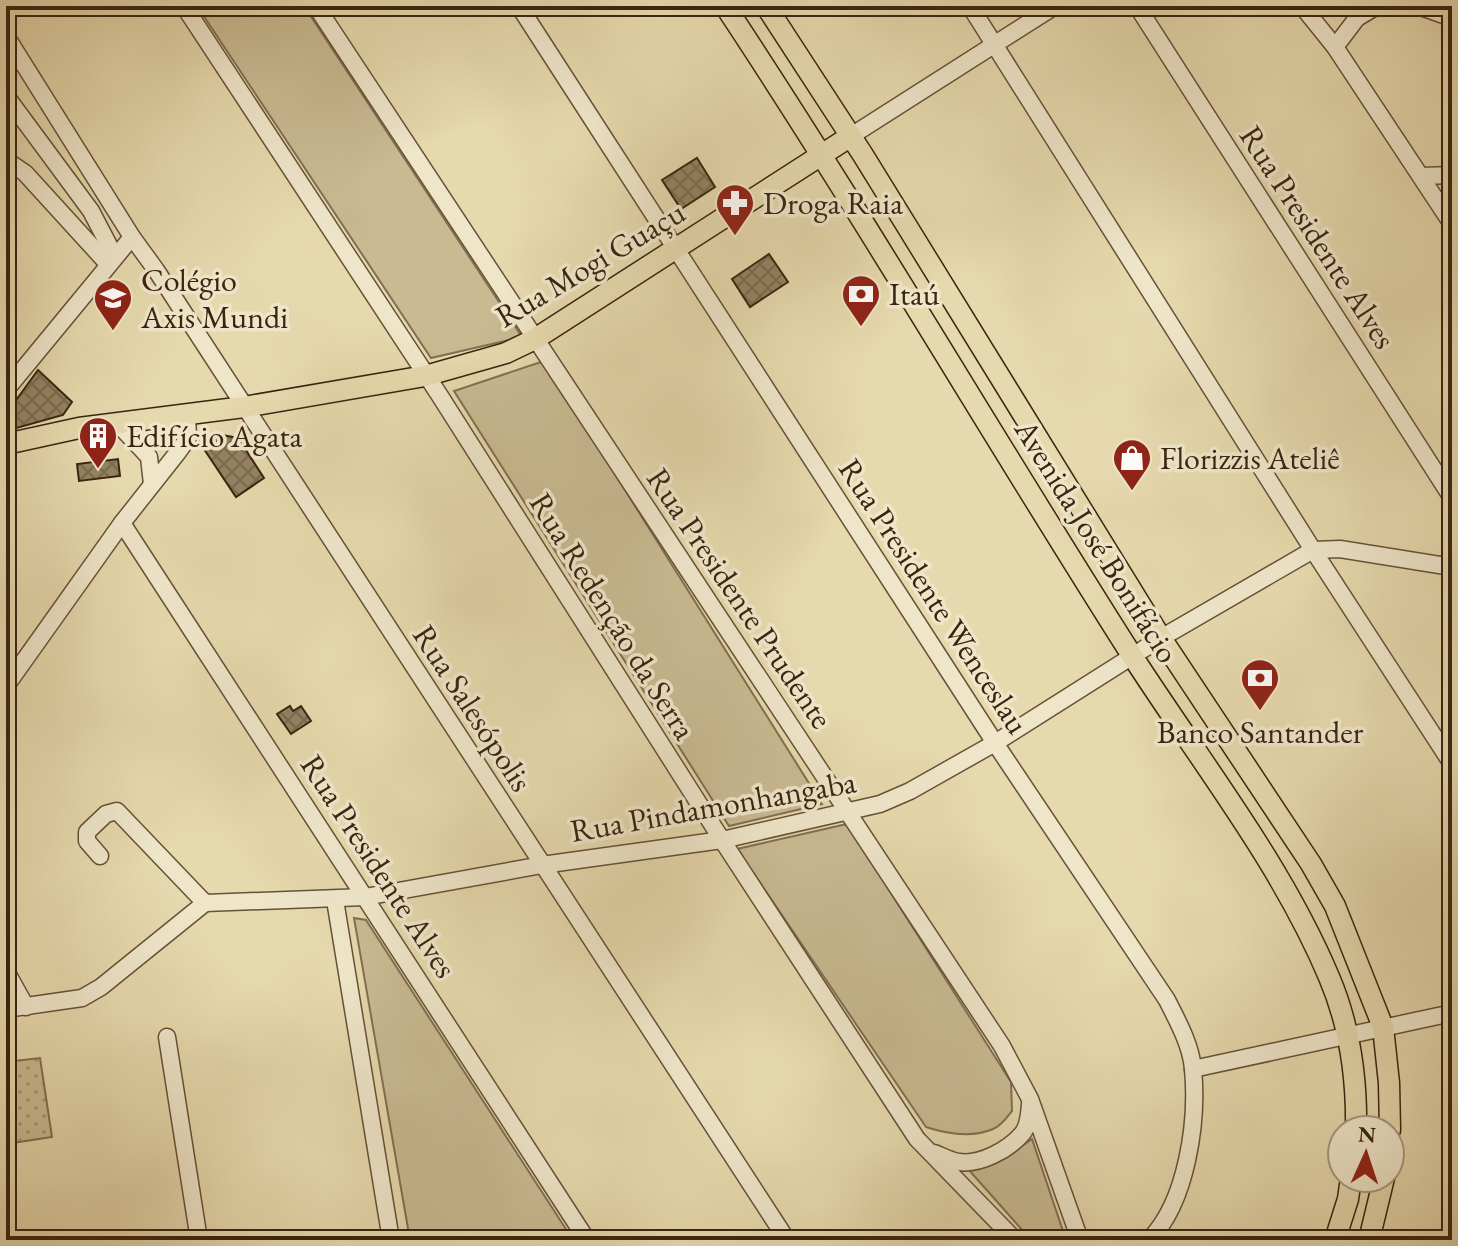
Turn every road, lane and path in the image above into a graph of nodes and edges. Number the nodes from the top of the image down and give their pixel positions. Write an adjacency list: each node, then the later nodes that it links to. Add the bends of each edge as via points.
1 (184, 6): 27 (street, Rua Redenção da Serra)
2 (316, 6): 26 (street, Rua Presidente Prudente)
3 (519, 6): 24 (street, Rua Presidente Wenceslau)
4 (725, 6): 18 (main road, Avenida José Bonifácio)
5 (766, 6): 17 (main road, Avenida José Bonifácio)
6 (970, 6): 14 (street)
7 (1055, 6): 14 (street, Rua Mogi Guaçu)
8 (1137, 6): 34 (street, Rua Presidente Alves)
9 (1302, 6): 15 (street)
10 (1377, 6): 15 (street, via 1357,18)
11 (1418, 6): 12 (street)
12 (1452, 18)
13 (6, 36): 23 (street, Rua Salesópolis)
14 (995, 44): 17 (street, Rua Mogi Guaçu); 36 (street)
15 (1335, 47): 21 (street)
16 (6, 96): 25 (street, via 91,211)
17 (851, 136): 18 (main road, Rua Mogi Guaçu); 38 (main road, Avenida José Bonifácio)
18 (823, 154): 24 (main road, Rua Mogi Guaçu); 39 (main road, Avenida José Bonifácio)
19 (6, 160): 25 (street)
20 (1452, 175): 21 (street)
21 (1421, 176): 22 (street)
22 (1452, 224)
23 (132, 237): 25 (street); 29 (street, Rua Salesópolis)
24 (677, 248): 26 (main road, Rua Mogi Guaçu); 41 (street, Rua Presidente Wenceslau)
25 (112, 260): 28 (street)
26 (535, 339): 27 (main road, Rua Mogi Guaçu, via 506,353); 43 (street, Rua Presidente Prudente)
27 (425, 376): 29 (main road, Rua Mogi Guaçu); 44 (street, Rua Redenção da Serra)
28 (6, 390)
29 (244, 407): 30 (main road, Rua Mogi Guaçu); 46 (street, Rua Salesópolis)
30 (187, 415): 31 (main road, Rua Mogi Guaçu); 33 (street, via 188,438)
31 (118, 424): 32 (main road, Rua Mogi Guaçu); 33 (street, via 144,448)
32 (6, 444)
33 (152, 484): 35 (street)
34 (1452, 498)
35 (122, 523): 40 (street); 47 (street, Rua Presidente Alves)
36 (1313, 550): 37 (street, via 1340,549); 38 (street, Rua Pindamonhangaba); 42 (street)
37 (1452, 567)
38 (1161, 638): 39 (street, Rua Pindamonhangaba); 54 (main road, Avenida José Bonifácio, via 1311,864 1353,947)
39 (1133, 656): 41 (street, Rua Pindamonhangaba); 55 (main road, Avenida José Bonifácio, via 1283,885 1330,979)
40 (6, 686)
41 (995, 743): 43 (street, Rua Pindamonhangaba, via 910,791); 57 (street, Rua Presidente Wenceslau, via 1167,1000)
42 (1452, 764)
43 (849, 812): 44 (street, Rua Pindamonhangaba); 58 (street, Rua Presidente Prudente, via 1002,1046)
44 (722, 840): 46 (street, Rua Pindamonhangaba); 61 (street, Rua Redenção da Serra)
45 (100, 856): 48 (street, via 87,841 87,832 117,811)
46 (542, 865): 47 (street, Rua Pindamonhangaba); 67 (street, Rua Salesópolis)
47 (365, 897): 49 (street, Rua Pindamonhangaba); 66 (street, Rua Presidente Alves)
48 (203, 900): 49 (street, Rua Pindamonhangaba); 51 (street, via 101,987 82,998)
49 (335, 900): 65 (street)
50 (6, 971): 51 (street)
51 (26, 1007): 52 (street)
52 (6, 1009)
53 (1452, 1013): 54 (street)
54 (1383, 1027): 55 (street); 60 (main road, Avenida José Bonifácio)
55 (1350, 1036): 57 (street); 59 (main road, Avenida José Bonifácio)
56 (167, 1037): 64 (street)
57 (1193, 1069): 70 (street, Rua Presidente Wenceslau, via 1192,1136 1184,1169 1172,1205)
58 (1030, 1099): 61 (street, via 1023,1133 1006,1148 984,1159 960,1162); 69 (street, Rua Presidente Prudente)
59 (1356, 1114)
60 (1390, 1114)
61 (930, 1152): 68 (street, Rua Redenção da Serra)
62 (1349, 1194): 71 (main road)
63 (1380, 1194): 72 (main road)
64 (199, 1240)
65 (391, 1240)
66 (587, 1240)
67 (787, 1240)
68 (1015, 1240)
69 (1080, 1240)
70 (1149, 1240)
71 (1335, 1240)
72 (1369, 1240)

